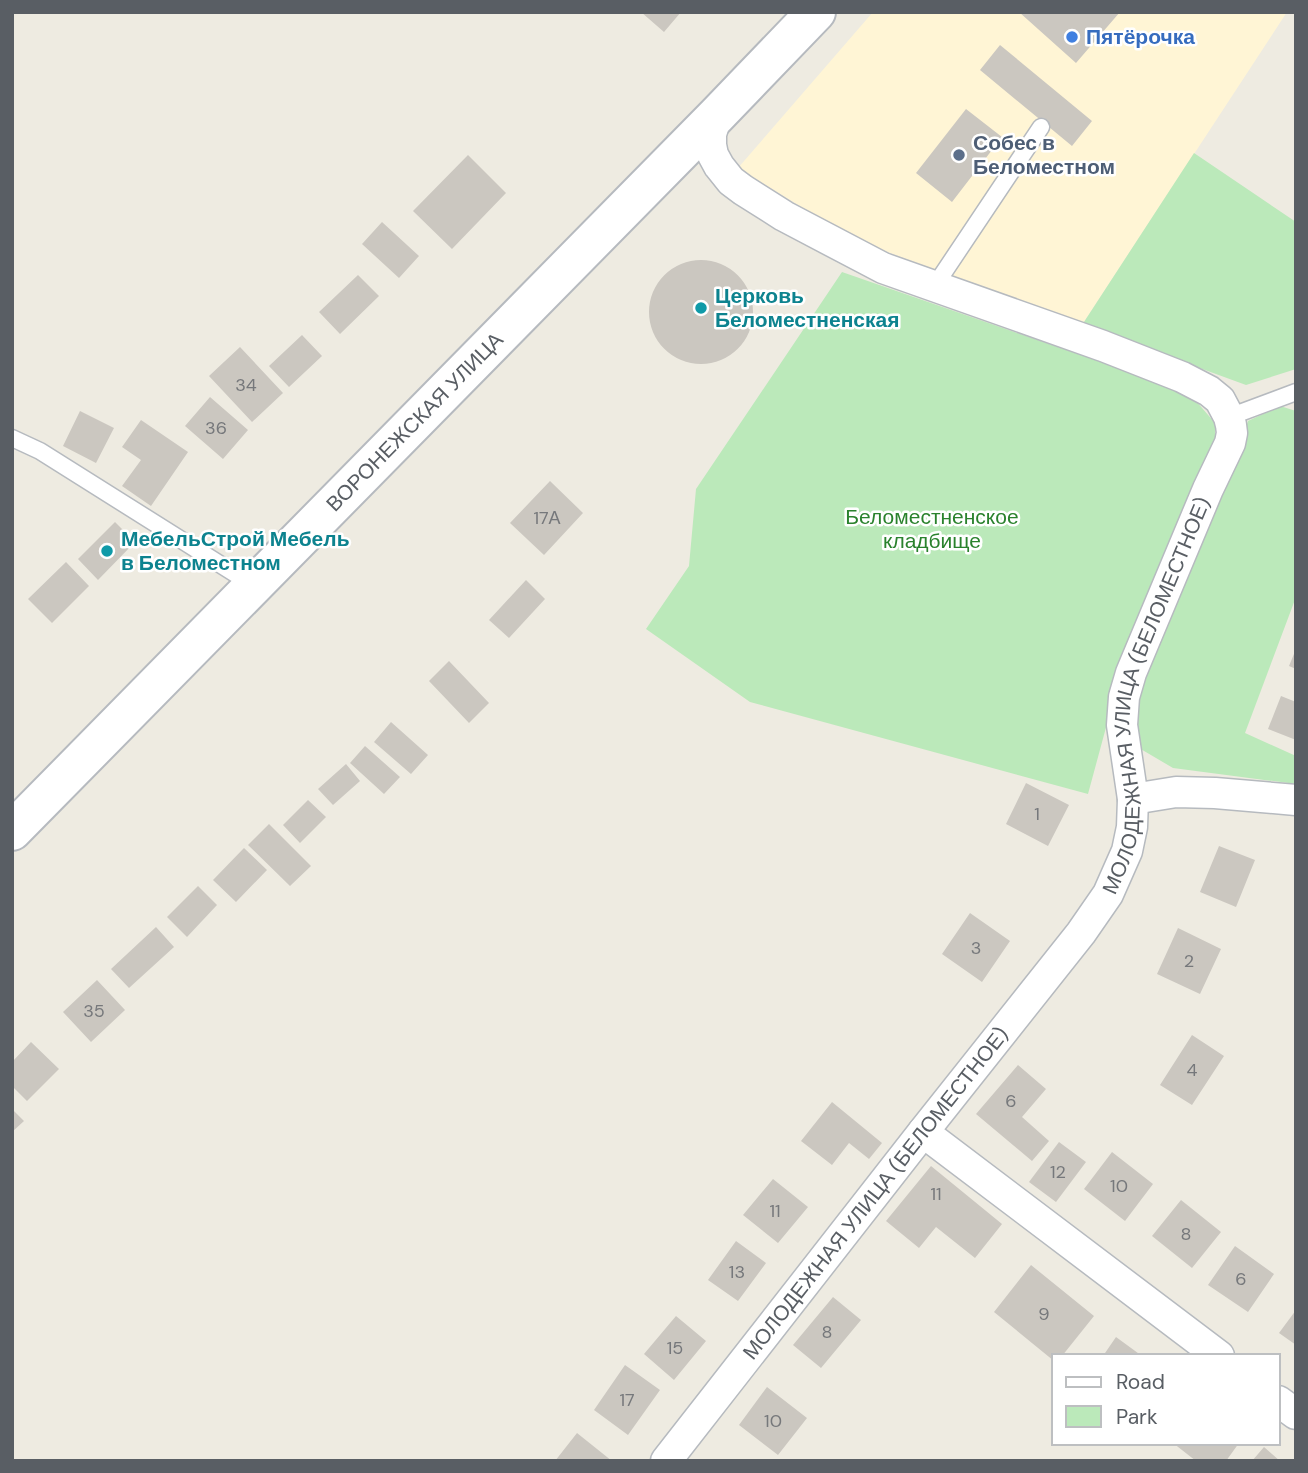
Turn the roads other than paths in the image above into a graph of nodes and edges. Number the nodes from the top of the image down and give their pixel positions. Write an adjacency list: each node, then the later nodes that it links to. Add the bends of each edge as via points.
1 (816, 12): 2 (street, ВОРОНЕЖСКАЯ УЛИЦА)
2 (717, 115): 4 (street, via 711,134 713,155 743,190 871,262); 8 (street, ВОРОНЕЖСКАЯ УЛИЦА)
3 (1041, 127): 4 (lane)
4 (934, 287): 6 (street, via 1182,377 1215,395)
5 (1296, 392): 6 (lane)
6 (1230, 417): 9 (street, МОЛОДЕЖНАЯ УЛИЦА (БЕЛОМЕСТНОЕ), via 1230,443 1124,697 1122,725)
7 (12, 438): 8 (lane)
8 (253, 585): 11 (street, ВОРОНЕЖСКАЯ УЛИЦА)
9 (1133, 799): 10 (street, via 1176,792); 12 (street, МОЛОДЕЖНАЯ УЛИЦА (БЕЛОМЕСТНОЕ), via 1126,851 1108,894)
10 (1296, 800)
11 (12, 831)
12 (923, 1132): 13 (street); 16 (street, МОЛОДЕЖНАЯ УЛИЦА (БЕЛОМЕСТНОЕ))
13 (1216, 1354)
14 (1280, 1402): 15 (street)
15 (1296, 1414)
16 (666, 1461)

